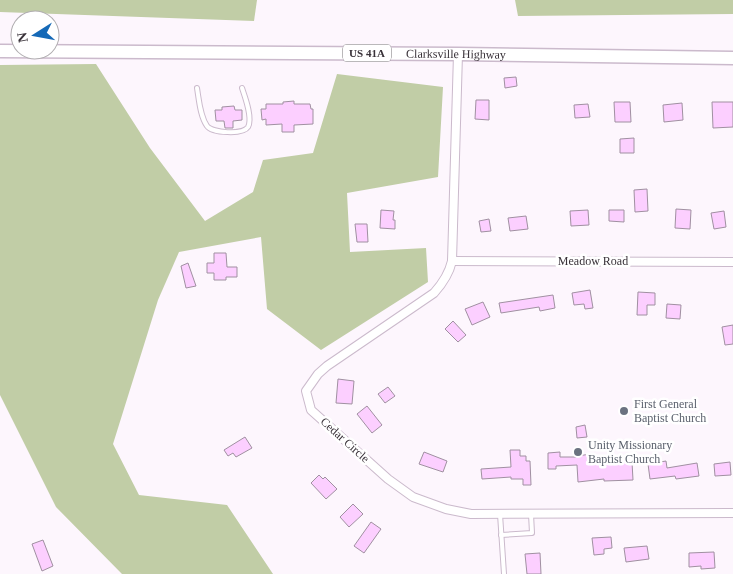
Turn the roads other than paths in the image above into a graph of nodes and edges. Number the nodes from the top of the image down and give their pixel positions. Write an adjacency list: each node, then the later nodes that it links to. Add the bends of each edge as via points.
1 (0, 52): 2 (main road, Clarksville Highway / US 41A)
2 (458, 54): 3 (main road, Clarksville Highway / US 41A); 6 (street, Cedar Circle)
3 (733, 58)
4 (197, 88): 5 (lane, via 206,125 210,130 222,132 238,132 248,126)
5 (242, 88)
6 (452, 261): 7 (street, Meadow Road); 9 (street, Cedar Circle, via 446,278 434,293 327,366 306,391 311,410 388,479 413,497 471,514)
7 (733, 262)
8 (733, 513): 10 (street, Cedar Circle)
9 (500, 514): 10 (street, Cedar Circle); 11 (lane)
10 (531, 514): 11 (lane, via 532,533)
11 (501, 535): 12 (lane)
12 (504, 574)

